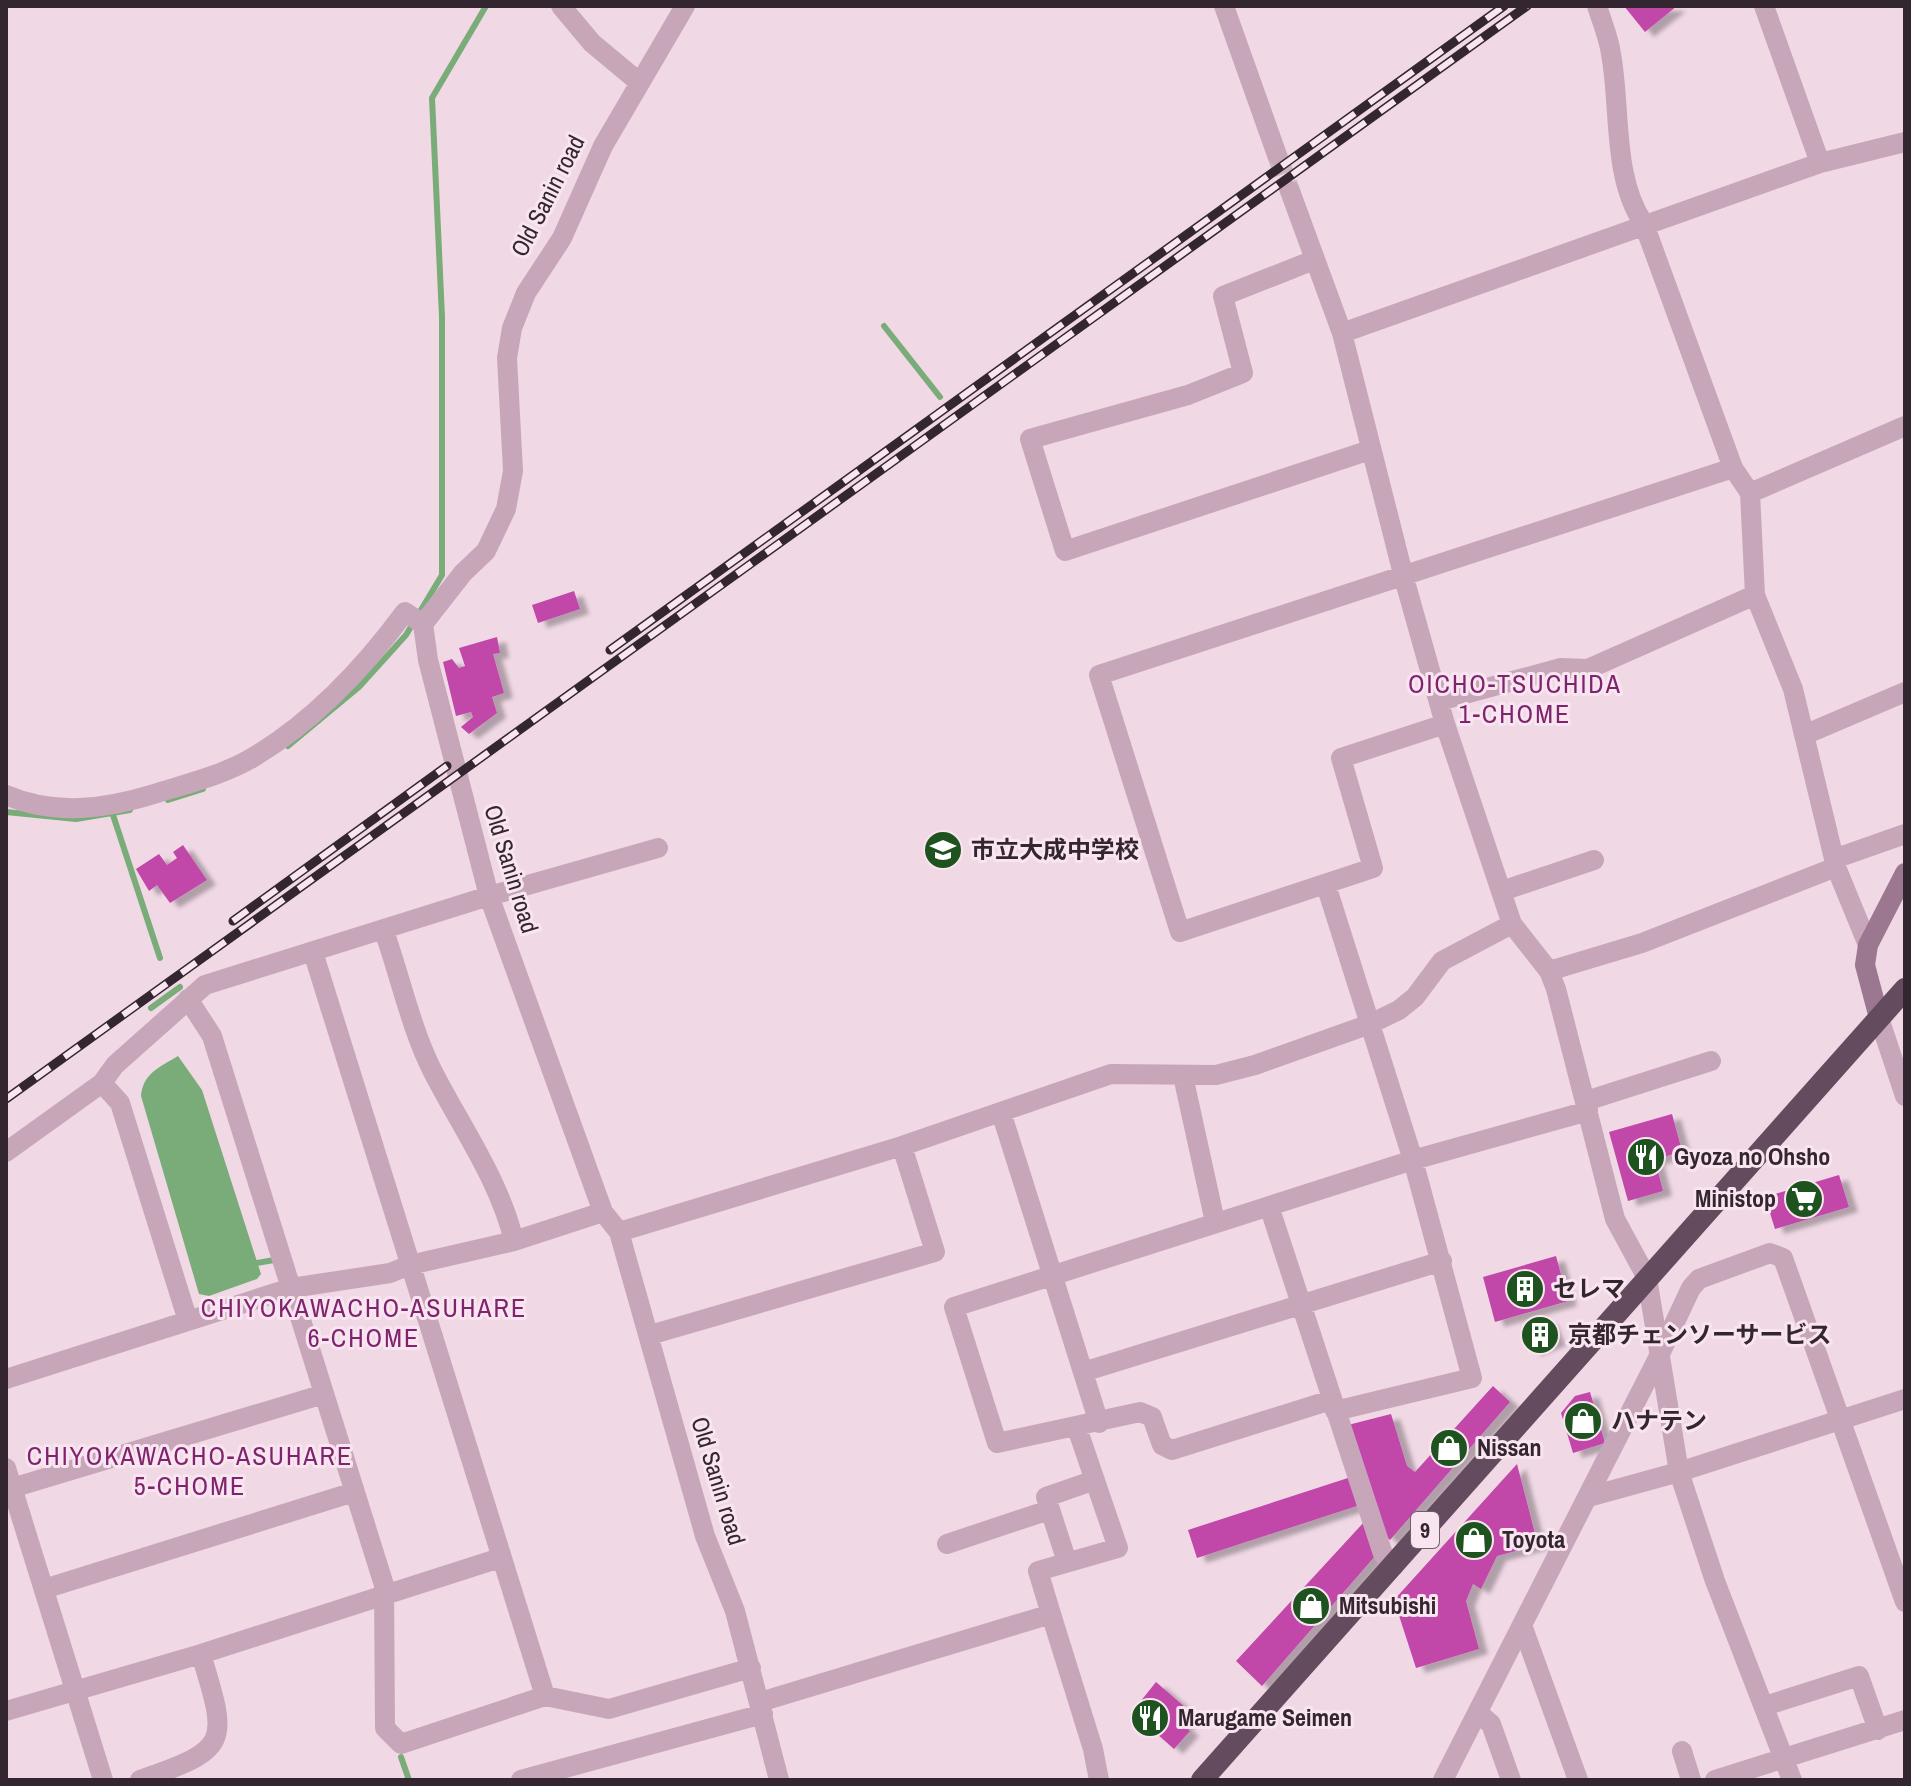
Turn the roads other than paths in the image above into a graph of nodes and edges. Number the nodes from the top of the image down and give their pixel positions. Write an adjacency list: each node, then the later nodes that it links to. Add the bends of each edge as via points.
1 (561, 6): 6 (street, via 592,43)
2 (685, 6): 6 (street, Old Sanin road)
3 (1224, 6): 8 (street)
4 (1597, 6): 11 (street, via 1611,51 1625,176)
5 (1764, 6): 9 (street)
6 (640, 83): 20 (street, Old Sanin road, via 512,328 507,358 513,471 506,509 486,551)
7 (1905, 142): 9 (street)
8 (1277, 155)
9 (1820, 163): 11 (street)
10 (1290, 191): 12 (street)
11 (1644, 224): 13 (street); 16 (street)
12 (1314, 260): 13 (street); 15 (street, via 1223,296 1243,373 1188,395 1030,439 1065,551)
13 (1342, 333): 15 (street)
14 (1905, 426): 17 (street)
15 (1370, 450): 18 (street)
16 (1733, 468): 17 (street); 18 (street)
17 (1750, 493): 19 (street)
18 (1404, 578): 22 (street); 31 (street, via 1099,675 1180,932)
19 (1755, 595): 22 (street, via 1588,669 1561,668); 24 (street, via 1793,689)
20 (423, 624): 25 (street, via 405,612 371,659 309,718 250,759 110,807 67,809); 33 (street, Old Sanin road)
21 (1905, 692): 24 (street)
22 (1439, 701): 23 (street)
23 (1445, 724): 31 (street, via 1341,758 1373,868); 32 (street)
24 (1804, 735): 29 (street)
25 (6, 795)
26 (1905, 834): 29 (street)
27 (658, 848): 33 (street)
28 (1594, 860): 32 (street)
29 (1835, 863): 36 (street); 38 (street, via 1642,943)
30 (1905, 873): 36 (main road)
31 (1326, 885): 42 (street)
32 (1502, 891): 34 (street)
33 (489, 896): 35 (street); 53 (street, Old Sanin road)
34 (1512, 924): 38 (street); 42 (street, via 1442,961 1415,997)
35 (384, 931): 37 (street); 56 (street, via 430,1067 485,1166 508,1214)
36 (1868, 945): 41 (main road, via 1865,965)
37 (313, 952): 40 (street, via 205,985); 58 (street)
38 (1549, 971): 47 (street)
39 (1905, 989): 41 (highway, 9)
40 (188, 999): 45 (street); 61 (street, via 212,1036)
41 (1879, 1018): 46 (street); 60 (highway, 9)
42 (1370, 1024): 44 (street, via 1255,1065); 51 (street)
43 (1711, 1061): 47 (street)
44 (1183, 1076): 48 (street, via 1111,1074); 54 (street)
45 (102, 1083): 50 (street); 63 (street, via 120,1103)
46 (1905, 1096)
47 (1587, 1106): 51 (street); 60 (street, via 1615,1219)
48 (1001, 1112): 49 (street); 59 (street)
49 (902, 1146): 55 (street); 64 (street, via 935,1252)
50 (6, 1152)
51 (1413, 1160): 52 (street); 57 (street)
52 (1269, 1206): 54 (street); 62 (street)
53 (603, 1212): 55 (street, Old Sanin road); 56 (street)
54 (1215, 1222): 59 (street)
55 (619, 1232): 64 (street, Old Sanin road)
56 (514, 1241): 58 (street)
57 (1442, 1261): 62 (street); 70 (street, via 1472,1378)
58 (410, 1265): 61 (street, via 390,1273); 82 (street)
59 (1053, 1275): 66 (street); 73 (street, via 954,1307 997,1443)
60 (1647, 1278): 65 (street); 84 (highway, 9)
61 (291, 1288): 63 (street); 68 (street)
62 (1300, 1305): 66 (street); 70 (street)
63 (188, 1321): 67 (street)
64 (650, 1335): 91 (street, Old Sanin road, via 705,1536)
65 (1659, 1356): 71 (street, via 1699,1279 1777,1253 1787,1266); 75 (street); 79 (street)
66 (1083, 1372): 72 (street)
67 (6, 1379)
68 (324, 1394): 77 (street); 78 (street)
69 (1905, 1399): 71 (street)
70 (1333, 1406): 72 (street, via 1172,1450 1162,1445 1152,1417 1140,1412); 84 (street, via 1383,1554)
71 (1839, 1420): 75 (street); 87 (street)
72 (1099, 1423): 73 (street)
73 (1077, 1428): 76 (street)
74 (6, 1468): 77 (street)
75 (1679, 1472): 79 (street); 94 (street)
76 (1095, 1480): 80 (street, via 1046,1497); 83 (street, via 1118,1548)
77 (12, 1488): 85 (street)
78 (354, 1492): 85 (street); 86 (street)
79 (1588, 1497): 89 (street)
80 (1049, 1510): 81 (street); 83 (street)
81 (947, 1544)
82 (500, 1558): 86 (street); 93 (street)
83 (1067, 1562): 88 (street, via 1038,1571)
84 (1394, 1566): 107 (highway, 9)
85 (44, 1589): 92 (street)
86 (383, 1595): 90 (street); 93 (street, via 385,1728 401,1744)
87 (1905, 1602)
88 (1051, 1614): 95 (street); 106 (street)
89 (1523, 1628): 97 (street); 110 (street)
90 (201, 1654): 92 (street); 103 (street, via 219,1713 220,1731 212,1748)
91 (751, 1668): 93 (street, via 609,1709); 95 (street, Old Sanin road)
92 (75, 1690): 96 (street); 102 (street)
93 (545, 1696)
94 (1765, 1706): 99 (street, via 1859,1676); 101 (street)
95 (761, 1708): 104 (street); 105 (street, Old Sanin road)
96 (6, 1711)
97 (1478, 1713): 108 (street); 109 (street, via 1491,1724)
98 (1905, 1720): 99 (street)
99 (1878, 1730): 101 (street)
100 (1682, 1751): 111 (street)
101 (1784, 1759): 112 (street); 113 (street)
102 (103, 1780)
103 (140, 1780)
104 (521, 1780)
105 (779, 1780)
106 (1099, 1780)
107 (1202, 1780)
108 (1443, 1780)
109 (1511, 1780)
110 (1578, 1780)
111 (1691, 1780)
112 (1715, 1780)
113 (1792, 1780)

